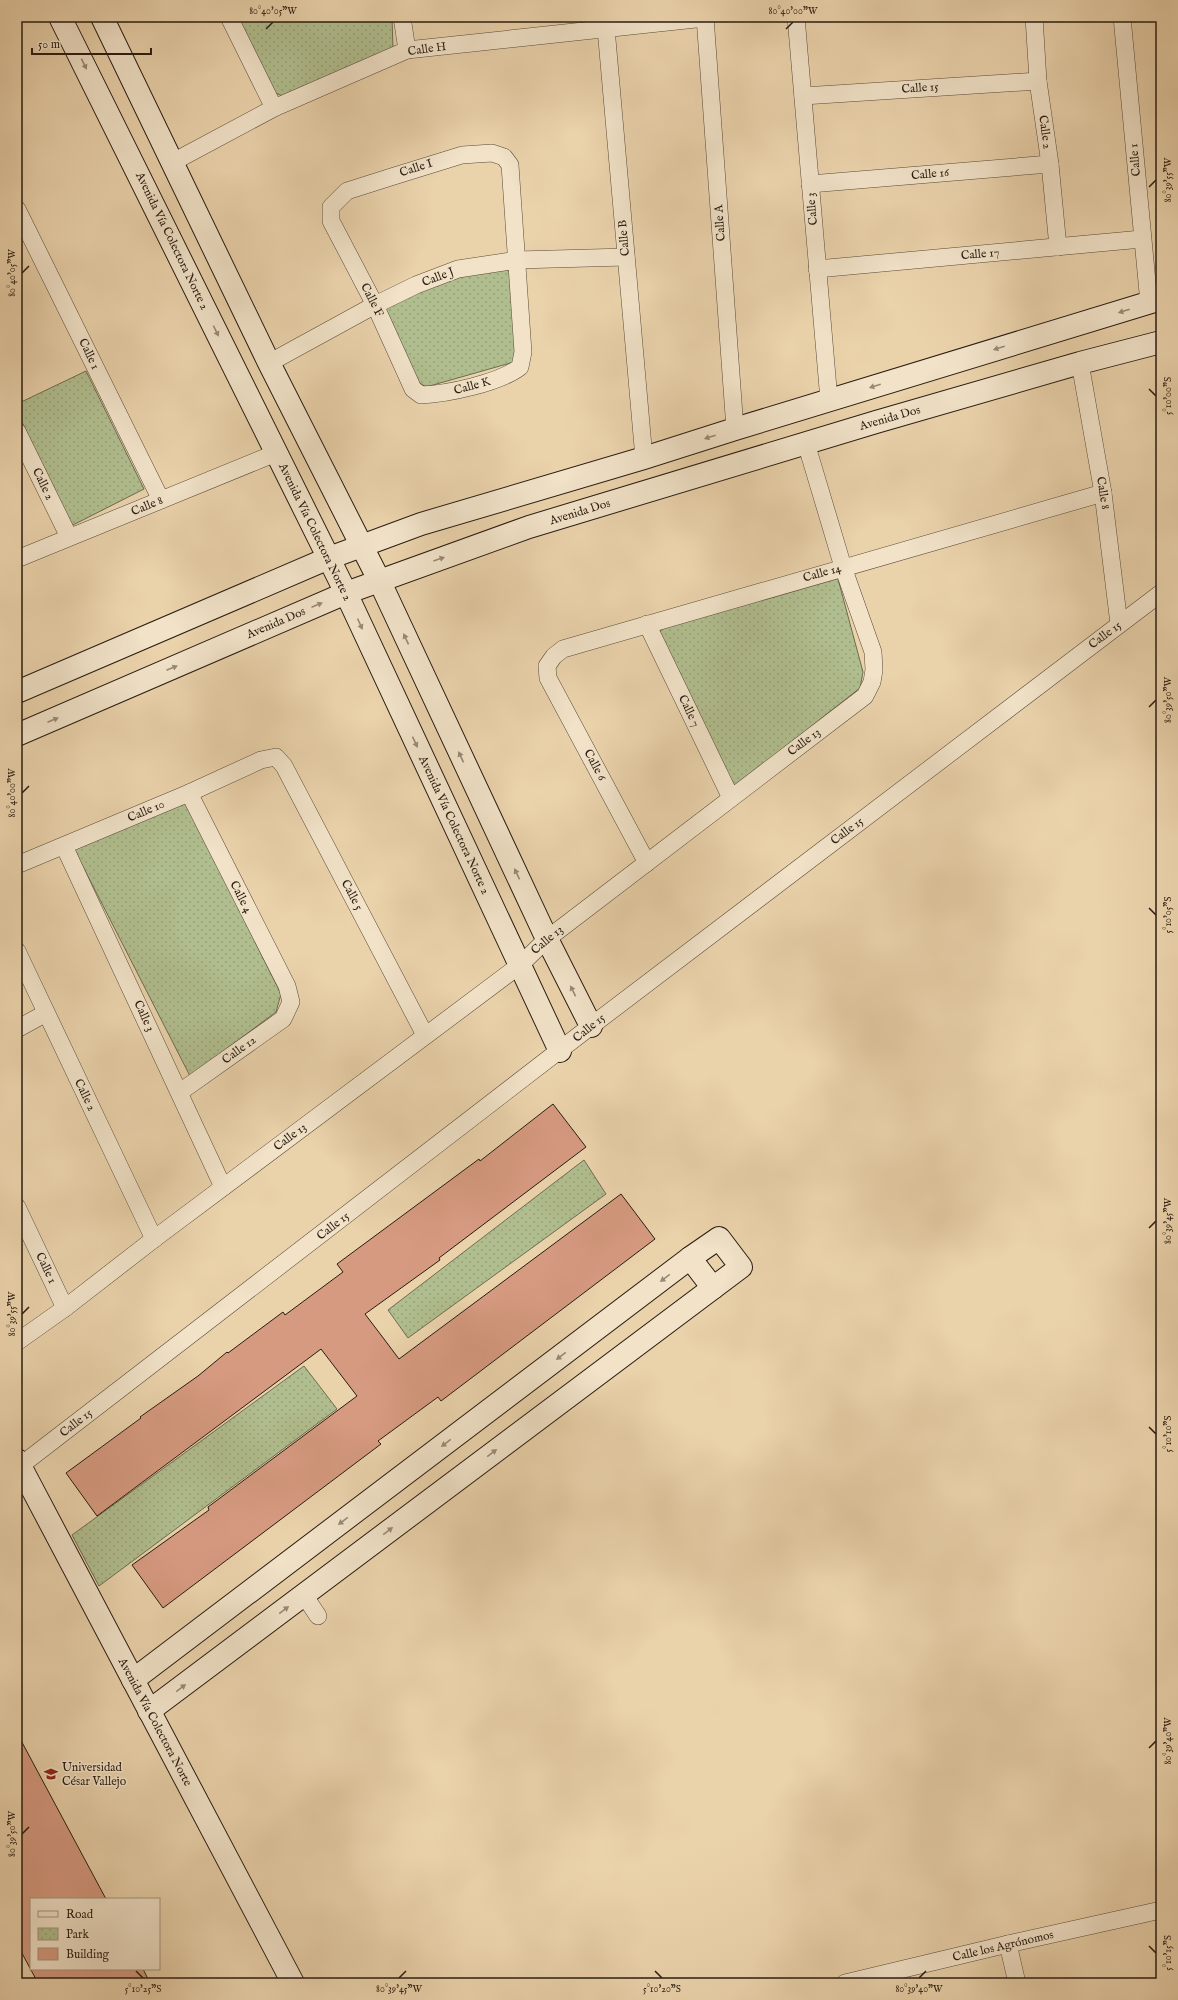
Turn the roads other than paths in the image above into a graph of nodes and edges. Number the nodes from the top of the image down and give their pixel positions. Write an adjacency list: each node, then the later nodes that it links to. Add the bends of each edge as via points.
1 (60, 17): 34 (street, Avenida Vía Colectora Norte 2, one-way to 34)
2 (102, 17): 14 (street)
3 (228, 17): 13 (street)
4 (402, 17): 10 (street)
5 (705, 17): 9 (street, Calle H); 31 (street, Calle A)
6 (796, 17): 12 (street, Calle 3)
7 (1034, 17): 11 (street, Calle 2)
8 (1122, 17): 19 (street, Calle 1)
9 (605, 22): 10 (street, Calle H); 21 (street, Calle B)
10 (407, 50): 13 (street, Calle H)
11 (1038, 81): 12 (street, Calle 15); 15 (street, Calle 2)
12 (803, 96): 16 (street, Calle 3)
13 (274, 108): 14 (street, Calle H)
14 (173, 162): 27 (street)
15 (1050, 164): 16 (street, Calle 16); 20 (street, Calle 2)
16 (810, 184): 23 (street, Calle 3)
17 (334, 203): 22 (street, Calle I, via 348,191 462,155 492,153 504,157 510,165); 25 (street, Calle F, via 331,207 331,221)
18 (17, 209): 37 (street, Calle 1)
19 (1142, 239): 20 (street, Calle 17); 24 (street, Calle 1)
20 (1058, 247): 23 (street, Calle 17)
21 (626, 257): 22 (street, Calle J); 35 (street, Calle B)
22 (517, 260): 25 (street, Calle J, via 458,269 416,285); 29 (street, Calle K, via 523,352 520,367 508,376 439,395)
23 (817, 269): 30 (street, Calle 3)
24 (1155, 301): 30 (street, one-way to 30)
25 (375, 305): 27 (street, Calle J); 29 (street, Calle F, via 413,389)
26 (1161, 342): 28 (street, Avenida Dos)
27 (269, 362): 39 (street)
28 (1080, 363): 33 (street, Avenida Dos); 36 (street, Calle 8)
29 (421, 396)
30 (829, 400): 31 (street)
31 (735, 429): 35 (street, one-way to 35)
32 (17, 431): 38 (street, Calle 2)
33 (806, 443): 42 (street, Calle 13); 43 (street, Avenida Dos, one-way to 33, via 529,527)
34 (276, 452): 37 (street, Calle 8); 40 (street, Avenida Vía Colectora Norte 2)
35 (644, 458): 39 (street, via 421,524)
36 (1104, 492): 42 (street, Calle 14); 47 (street, Calle 8)
37 (161, 500): 38 (street, Calle 8)
38 (69, 537): 41 (street, Calle 8)
39 (361, 546): 40 (street); 43 (street)
40 (329, 558): 44 (street, Avenida Vía Colectora Norte 2); 49 (street)
41 (17, 559)
42 (844, 567): 46 (street, Calle 14); 53 (street, Calle 13, via 873,652 872,682 865,696)
43 (379, 580): 44 (street, Avenida Dos); 57 (street, one-way to 43)
44 (346, 593): 50 (street, Avenida Dos, one-way to 44); 59 (street, Avenida Vía Colectora Norte 2, one-way to 59)
45 (1161, 593): 47 (street, Calle 15)
46 (647, 624): 48 (street, Calle 14, via 563,649); 53 (street, Calle 7)
47 (1119, 624): 62 (street, Calle 15)
48 (547, 666): 55 (street, Calle 6, via 548,678)
49 (17, 692)
50 (17, 735)
51 (276, 757): 52 (street, Calle 10, via 261,760); 64 (street, Calle 5, via 284,766)
52 (189, 793): 54 (street, Calle 10); 60 (street, Calle 4, via 287,986)
53 (731, 798): 55 (street, Calle 13)
54 (64, 846): 56 (street, Calle 10); 66 (street, Calle 3)
55 (647, 863): 57 (street, Calle 13)
56 (17, 865)
57 (547, 939): 59 (street, Calle 13); 62 (street, one-way to 57)
58 (17, 951): 61 (street, Calle 2)
59 (520, 965): 64 (street, Calle 13); 65 (street, Avenida Vía Colectora Norte 2)
60 (290, 1002): 66 (street, Calle 12, via 283,1019)
61 (46, 1013): 63 (street); 69 (street, Calle 2)
62 (591, 1026): 65 (street, Calle 15)
63 (17, 1029)
64 (426, 1035): 67 (street, Calle 13)
65 (560, 1051): 74 (street, Calle 15)
66 (180, 1092): 67 (street, Calle 3)
67 (223, 1187): 69 (street, Calle 13)
68 (17, 1207): 72 (street, Calle 1)
69 (154, 1239): 72 (street, Calle 13)
70 (690, 1258): 71 (street); 71 (street, via 719,1238 741,1267); 77 (street, one-way to 77)
71 (713, 1288): 75 (street, one-way to 71)
72 (66, 1308): 73 (street, Calle 13)
73 (17, 1342)
74 (19, 1463): 77 (street, Avenida Vía Colectora Norte)
75 (304, 1595): 76 (street); 78 (street, one-way to 75)
76 (318, 1616)
77 (133, 1680): 78 (street, Avenida Vía Colectora Norte)
78 (149, 1711): 81 (street, Avenida Vía Colectora Norte)
79 (1161, 1910): 80 (street, Calle los Agrónomos)
80 (1008, 1944): 82 (street, Calle los Agrónomos); 83 (street)
81 (293, 1983)
82 (845, 1983)
83 (1017, 1983)

